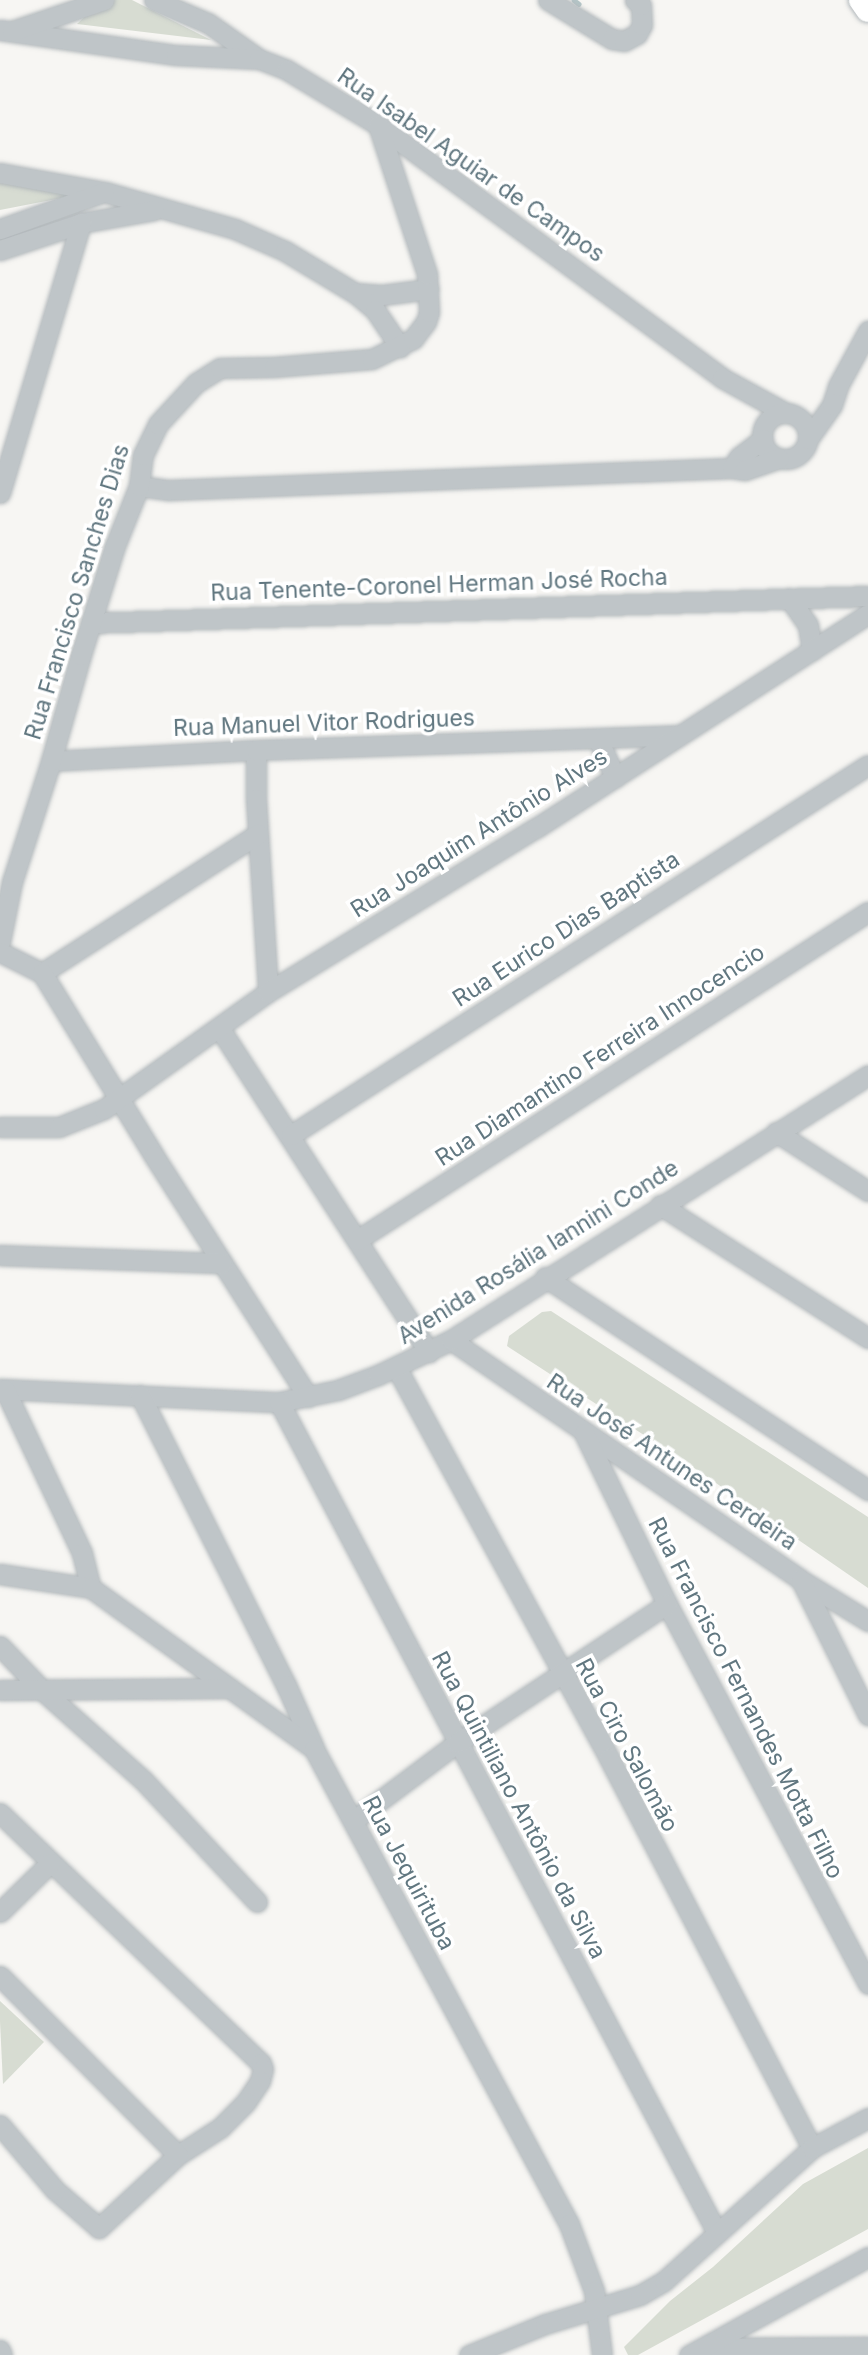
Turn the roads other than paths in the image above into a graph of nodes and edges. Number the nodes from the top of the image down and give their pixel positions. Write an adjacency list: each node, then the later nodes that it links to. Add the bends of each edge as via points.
1 (104, 0): 7 (street)
2 (154, 0): 8 (street, via 208,23)
3 (548, 0): 5 (street, via 612,39 624,41 642,25)
4 (861, 0): 6 (main road)
5 (638, 3)
6 (868, 10)
7 (6, 30): 8 (street, Rua Isabel Aguiar de Campos, via 176,55)
8 (259, 59): 9 (street, Rua Isabel Aguiar de Campos, via 310,82)
9 (378, 125): 16 (street, Rua Francisco Sanches Dias); 20 (street, Rua Isabel Aguiar de Campos)
10 (0, 173): 11 (street)
11 (105, 192): 12 (street); 14 (street)
12 (159, 209): 13 (street); 17 (street, via 254,237)
13 (81, 223): 15 (street); 28 (street)
14 (0, 229)
15 (0, 250)
16 (429, 289): 17 (street); 19 (street, Rua Francisco Sanches Dias, via 426,322)
17 (355, 293): 19 (street, via 375,310)
18 (868, 331): 21 (street)
19 (400, 347): 27 (street, Rua Francisco Sanches Dias, via 360,362 212,371 158,424 143,455)
20 (722, 378): 22 (street, Rua Isabel Aguiar de Campos); 23 (street, Rua Isabel Aguiar de Campos)
21 (838, 386): 22 (street); 24 (street, via 832,405)
22 (792, 415): 23 (street, via 773,417); 24 (street, via 808,431)
23 (764, 433): 25 (street, via 768,451); 26 (street)
24 (808, 439): 25 (street, via 801,453)
25 (779, 458): 26 (street, via 745,470)
26 (732, 468): 27 (street, via 356,485 169,490)
27 (139, 486): 32 (street, Rua Francisco Sanches Dias)
28 (0, 493)
29 (868, 596): 30 (street, Rua Tenente-Coronel Herman José Rocha)
30 (789, 598): 32 (street, Rua Tenente-Coronel Herman José Rocha); 33 (street, via 808,625)
31 (868, 614): 33 (street, Rua Joaquim Antônio Alves)
32 (91, 623): 37 (street, Rua Francisco Sanches Dias)
33 (812, 651): 34 (street, Rua Joaquim Antônio Alves)
34 (680, 736): 35 (street, Rua Manuel Vitor Rodrigues); 39 (street, Rua Joaquim Antônio Alves)
35 (598, 739): 36 (street, Rua Manuel Vitor Rodrigues); 39 (street)
36 (256, 750): 37 (street, Rua Manuel Vitor Rodrigues); 40 (street)
37 (51, 761): 42 (street, Rua Francisco Sanches Dias, via 12,882)
38 (868, 765): 51 (street, Rua Eurico Dias Baptista)
39 (615, 777): 45 (street, Rua Joaquim Antônio Alves)
40 (258, 834): 44 (street); 45 (street)
41 (868, 912): 54 (street, Rua Diamantino Ferreira Innocencio)
42 (0, 943)
43 (0, 952): 44 (street)
44 (42, 973): 48 (street)
45 (268, 992): 46 (street, Rua Joaquim Antônio Alves)
46 (220, 1029): 48 (street, Rua Joaquim Antônio Alves); 51 (street)
47 (868, 1075): 50 (street, Avenida Rosália Iannini Conde)
48 (119, 1099): 49 (street, Rua Joaquim Antônio Alves, via 59,1127); 56 (street)
49 (0, 1127)
50 (776, 1132): 52 (street); 53 (street, Avenida Rosália Iannini Conde)
51 (291, 1135): 54 (street)
52 (868, 1191)
53 (660, 1205): 57 (street, Avenida Rosália Iannini Conde); 58 (street)
54 (357, 1240): 60 (street)
55 (0, 1255): 56 (street)
56 (222, 1263): 64 (street)
57 (545, 1278): 59 (street, Avenida Rosália Iannini Conde); 67 (street)
58 (868, 1338)
59 (451, 1340): 60 (street, Avenida Rosália Iannini Conde); 66 (street, Rua José Antunes Cerdeira)
60 (429, 1352): 61 (street, Avenida Rosália Iannini Conde)
61 (396, 1367): 64 (street, Avenida Rosália Iannini Conde); 74 (street, Rua Ciro Salomão)
62 (2, 1390): 63 (street, Avenida Rosália Iannini Conde); 70 (street, via 82,1553)
63 (140, 1395): 65 (street, Avenida Rosália Iannini Conde); 75 (street)
64 (308, 1397): 65 (street, Avenida Rosália Iannini Conde)
65 (279, 1402): 81 (street, Rua Quintiliano Antônio da Silva)
66 (584, 1433): 69 (street, Rua José Antunes Cerdeira); 71 (street, Rua Francisco Fernandes Motta Filho)
67 (864, 1482)
68 (0, 1574): 70 (street, Rua Jequirituba)
69 (801, 1580): 72 (street, Rua José Antunes Cerdeira); 80 (street)
70 (91, 1587): 76 (street, Rua Jequirituba)
71 (667, 1604): 74 (street); 89 (street, Rua Francisco Fernandes Motta Filho)
72 (868, 1621)
73 (0, 1646): 78 (street)
74 (562, 1676): 81 (street); 92 (street, Rua Ciro Salomão)
75 (286, 1685): 79 (street, via 279,1702); 82 (street)
76 (230, 1688): 78 (street); 79 (street, Rua Jequirituba)
77 (0, 1690): 78 (street)
78 (42, 1690): 86 (street, via 143,1780)
79 (262, 1712): 82 (street, Rua Jequirituba)
80 (868, 1715)
81 (457, 1743): 84 (street); 94 (street, Rua Quintiliano Antônio da Silva)
82 (314, 1749): 84 (street, Rua Jequirituba)
83 (0, 1813): 85 (street)
84 (354, 1820): 96 (street, Rua Jequirituba, via 569,2224 590,2276)
85 (50, 1863): 87 (street); 93 (street, via 261,2063 262,2075 246,2102 220,2128)
86 (257, 1902)
87 (0, 1912)
88 (0, 1976): 93 (street)
89 (868, 1984)
90 (868, 2119): 92 (street)
91 (0, 2125): 93 (street, via 55,2190 99,2228)
92 (812, 2148): 94 (street)
93 (178, 2155)
94 (716, 2231): 96 (street, via 664,2281 627,2302)
95 (868, 2257): 98 (street)
96 (597, 2310): 99 (street, via 545,2324); 100 (street, Rua Jequirituba)
97 (868, 2347): 98 (street)
98 (696, 2351)
99 (469, 2355)
100 (602, 2355)

